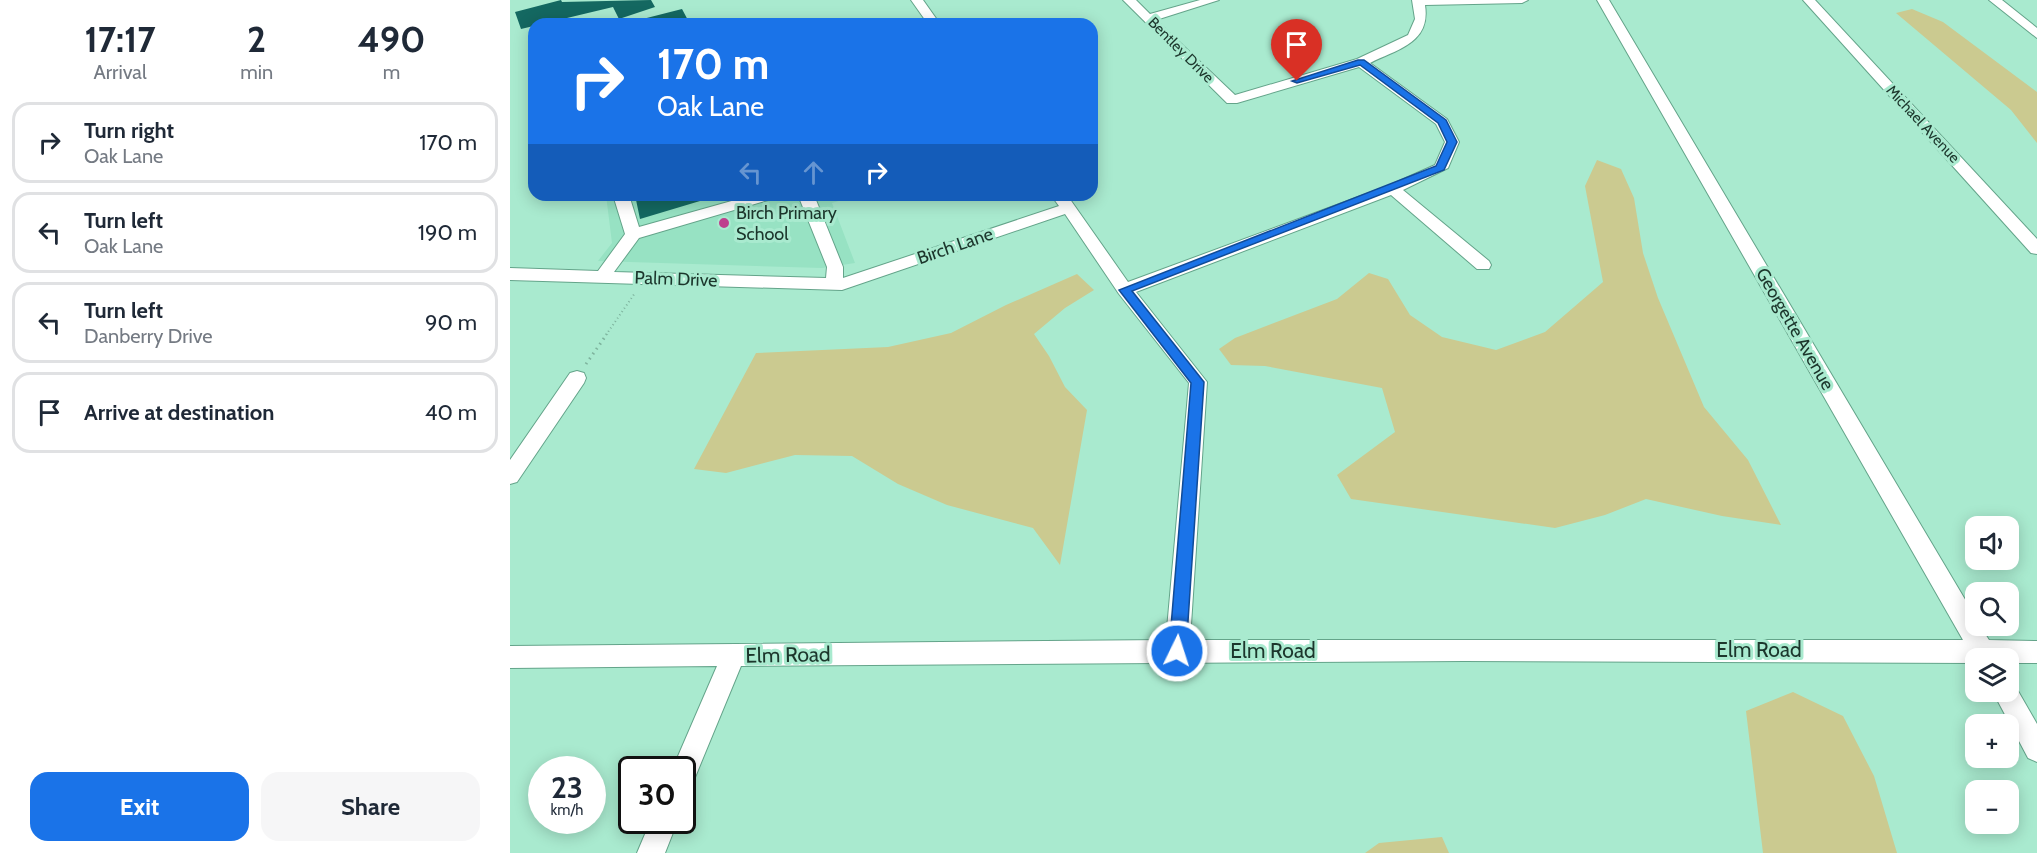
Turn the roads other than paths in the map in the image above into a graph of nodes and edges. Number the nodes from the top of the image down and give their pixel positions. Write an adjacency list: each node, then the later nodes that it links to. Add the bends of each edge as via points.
1 (917, 0): 10 (street)
2 (1129, 0): 11 (street, Bentley Drive)
3 (1213, 0): 11 (street)
4 (1500, 0): 5 (street); 9 (street)
5 (1522, 0)
6 (1603, 0): 28 (street, Georgette Avenue)
7 (1811, 0): 20 (street, Michael Avenue)
8 (1995, 0): 12 (street)
9 (1418, 1): 13 (street, via 1421,20 1413,37)
10 (930, 18)
11 (1149, 18): 13 (street, Bentley Drive, via 1232,100)
12 (2037, 34)
13 (1361, 62): 14 (street, via 1442,122 1452,142 1441,168)
14 (1393, 189): 21 (street); 25 (street)
15 (623, 201): 19 (street)
16 (749, 201): 19 (street)
17 (808, 201): 24 (street, via 836,267)
18 (1064, 201): 24 (street, Birch Lane); 25 (street)
19 (633, 234): 23 (street)
20 (2037, 249)
21 (1483, 265)
22 (510, 274): 23 (street, Palm Drive)
23 (602, 277): 24 (street, Palm Drive)
24 (838, 284)
25 (1125, 290): 29 (street, via 1198,382)
26 (577, 378): 27 (street)
27 (510, 476)
28 (1980, 648)
29 (1177, 651): 32 (street, Elm Road); 33 (street, Elm Road)
30 (2037, 652): 31 (street, Elm Road)
31 (2019, 653)
32 (734, 655): 34 (street, Elm Road); 37 (street)
33 (1965, 655)
34 (510, 657)
35 (2011, 702): 36 (street)
36 (2037, 749)
37 (691, 756)
38 (658, 834): 39 (street)
39 (651, 853)

